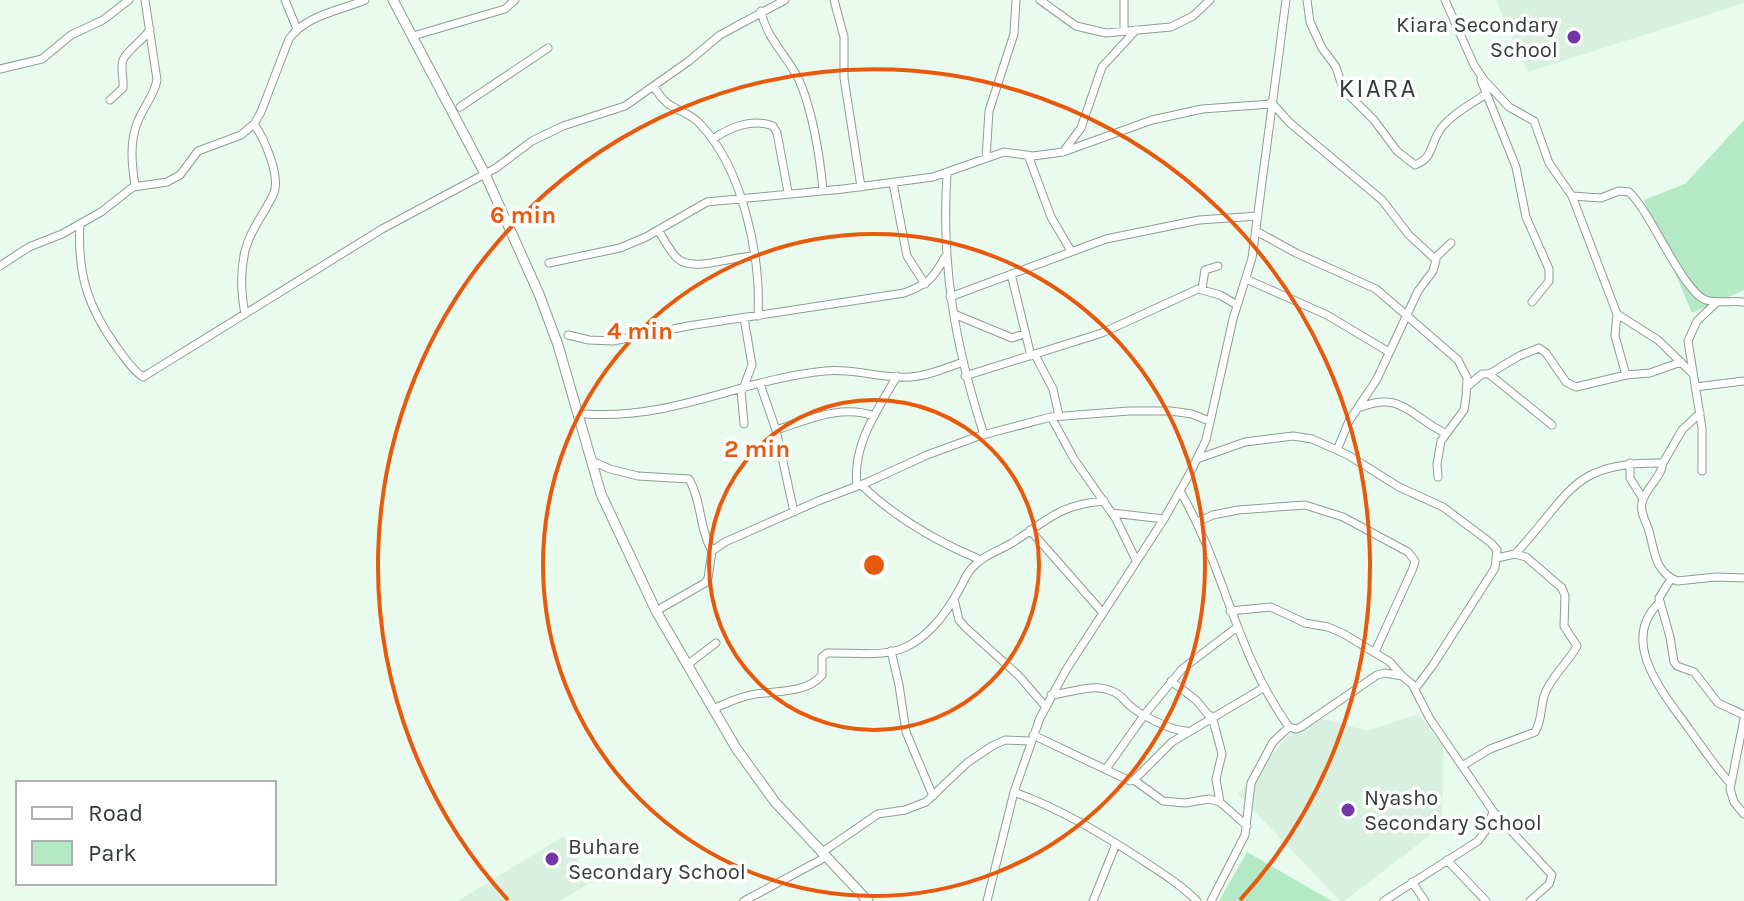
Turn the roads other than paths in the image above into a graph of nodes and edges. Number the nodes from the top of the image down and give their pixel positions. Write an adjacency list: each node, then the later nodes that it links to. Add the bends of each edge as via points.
1 (129, 0): 23 (street, via 42,59)
2 (145, 0): 17 (street)
3 (285, 0): 18 (street)
4 (365, 0): 18 (street)
5 (393, 0): 21 (main road)
6 (515, 0): 21 (street, via 505,9)
7 (785, 0): 16 (street)
8 (834, 0): 39 (street, via 844,37 844,78)
9 (1016, 0): 34 (street, via 1014,34 991,97)
10 (1040, 0): 19 (street, via 1089,31)
11 (1124, 0): 19 (street)
12 (1210, 0): 20 (street, via 1171,27)
13 (1286, 0): 28 (street)
14 (1307, 0): 26 (street, via 1310,22 1343,89 1409,162 1425,160 1446,124)
15 (1445, 0): 24 (street)
16 (761, 11): 25 (street, via 720,35); 40 (street, via 805,97)
17 (150, 29): 27 (street, via 125,56 123,88); 38 (street, via 157,80 135,132)
18 (297, 29): 30 (street)
19 (1124, 30): 20 (street)
20 (1136, 30): 32 (street, via 1102,67 1081,128)
21 (413, 36): 36 (main road)
22 (548, 48): 29 (street)
23 (0, 69)
24 (1479, 73): 26 (street); 42 (street, via 1509,107 1534,121 1549,163)
25 (654, 87): 31 (street); 36 (street, via 625,106 548,132)
26 (1486, 94): 61 (street, via 1516,167 1526,217 1549,269 1549,281)
27 (110, 100)
28 (1271, 103): 32 (street, via 1152,120); 44 (street); 52 (street, via 1382,200)
29 (460, 107)
30 (254, 124): 38 (street, via 231,140 198,151 186,169 167,182); 65 (street, via 276,184 245,251)
31 (713, 139): 41 (street, via 738,126 773,126); 43 (street)
32 (1063, 152): 33 (street)
33 (1028, 155): 34 (street, via 1004,152); 49 (street, via 1051,217)
34 (986, 158): 35 (street)
35 (947, 173): 37 (street); 51 (street)
36 (485, 174): 65 (street, via 382,229); 101 (main road, via 556,338)
37 (893, 183): 39 (street); 58 (street, via 907,256)
38 (135, 186): 45 (street)
39 (861, 187): 40 (street)
40 (823, 190): 41 (street)
41 (788, 192): 43 (street)
42 (1572, 196): 62 (street, via 1601,198 1629,192 1689,283 1702,298); 67 (street)
43 (739, 198): 46 (street, via 707,202); 50 (street)
44 (1258, 216): 47 (street); 49 (street, via 1199,220)
45 (80, 224): 54 (street); 65 (street, via 80,268 95,314 140,376)
46 (658, 230): 50 (street, via 685,263); 53 (street, via 620,248)
47 (1256, 231): 57 (street); 69 (street, via 1376,289)
48 (1451, 243): 52 (street)
49 (1071, 251): 56 (street)
50 (754, 256): 68 (street)
51 (945, 257): 58 (street, via 937,275); 60 (street)
52 (1435, 258): 69 (street)
53 (549, 263)
54 (0, 266)
55 (1218, 266): 59 (street, via 1205,270)
56 (1011, 274): 60 (street); 71 (street)
57 (1246, 279): 64 (street); 73 (street, via 1327,315)
58 (925, 284): 68 (street, via 904,293)
59 (1202, 289): 64 (street); 74 (street, via 1110,330)
60 (950, 297): 66 (street)
61 (1532, 302)
62 (1717, 302): 63 (street); 78 (street, via 1697,321 1689,338)
63 (1744, 302)
64 (1237, 305): 93 (street)
65 (245, 314)
66 (954, 314): 71 (street, via 1012,338); 75 (street)
67 (1617, 314): 76 (street); 80 (street, via 1615,336)
68 (758, 316): 70 (street)
69 (1407, 317): 73 (street); 85 (street, via 1458,360)
70 (744, 318): 72 (street, via 613,341); 77 (street)
71 (1024, 334): 74 (street)
72 (568, 335)
73 (1389, 352): 88 (street)
74 (1033, 355): 82 (street); 92 (street, via 1053,389)
75 (963, 362): 81 (street, via 922,375); 82 (street)
76 (1681, 362): 78 (street); 80 (street)
77 (752, 365): 84 (street); 87 (street)
78 (1692, 373): 86 (street)
79 (1489, 374): 80 (street, via 1539,348 1572,386); 85 (street); 95 (street)
80 (1626, 375)
81 (897, 376): 84 (street, via 827,371); 91 (street)
82 (965, 376): 98 (street)
83 (1744, 381): 86 (street)
84 (761, 384): 87 (street); 96 (street)
85 (1468, 386): 97 (street, via 1464,410)
86 (1695, 387): 89 (street)
87 (742, 389): 90 (street, via 650,413); 94 (street)
88 (1358, 409): 97 (street, via 1391,401); 99 (street)
89 (1700, 413): 103 (street, via 1682,430); 104 (street)
90 (586, 414)
91 (874, 416): 96 (street, via 841,411); 106 (street, via 856,459)
92 (1055, 416): 93 (street, via 1171,411); 98 (street); 109 (street, via 1074,459)
93 (1209, 421): 100 (street)
94 (744, 424)
95 (1552, 425)
96 (776, 430): 110 (street)
97 (1445, 433): 105 (street)
98 (984, 435): 106 (street)
99 (1337, 450): 100 (street, via 1293,436 1233,445); 117 (street, via 1443,507 1491,543)
100 (1197, 459): 107 (street)
101 (592, 461): 115 (street, via 638,476 689,479); 124 (main road, via 601,494)
102 (1630, 463): 103 (street); 108 (street, via 1630,478); 116 (street, via 1599,470 1573,487)
103 (1663, 463): 108 (street)
104 (1702, 471)
105 (1438, 477)
106 (859, 485): 110 (street); 118 (street, via 944,544)
107 (1180, 491): 112 (street); 113 (street)
108 (1643, 499): 121 (street, via 1653,556)
109 (1104, 501): 111 (street); 114 (street, via 1068,507)
110 (794, 512): 115 (street)
111 (1112, 513): 112 (street); 119 (street)
112 (1164, 519): 119 (street)
113 (1197, 522): 125 (street); 130 (street, via 1238,510 1305,505 1343,517 1408,552 1413,568)
114 (1030, 530): 118 (street); 126 (street)
115 (712, 551): 124 (street, via 705,583)
116 (1515, 554): 117 (street); 145 (street, via 1535,563 1562,588 1564,626 1577,646 1545,692 1535,732)
117 (1497, 558): 135 (street)
118 (981, 560): 122 (street)
119 (1136, 560): 126 (street)
120 (1744, 578): 121 (street)
121 (1671, 579): 123 (street)
122 (954, 599): 129 (street, via 923,635); 137 (street, via 965,627)
123 (1659, 603): 141 (street, via 1677,666 1694,672 1718,703); 148 (street, via 1643,629 1648,668)
124 (656, 611): 131 (main road)
125 (1230, 611): 127 (street); 130 (street, via 1271,607 1328,627)
126 (1103, 613): 136 (street)
127 (1236, 628): 133 (street); 134 (street)
128 (716, 643): 131 (street)
129 (891, 651): 138 (street, via 827,653 822,675 814,682 738,698); 150 (street, via 906,732)
130 (1375, 652): 132 (street)
131 (687, 665): 138 (main road)
132 (1402, 676): 135 (street); 142 (street, via 1377,675 1301,727)
133 (1171, 681): 139 (street); 140 (street)
134 (1263, 688): 140 (street); 142 (street)
135 (1415, 689): 145 (street)
136 (1051, 695): 137 (street); 139 (street, via 1104,689)
137 (1045, 706): 144 (street)
138 (713, 709): 156 (main road, via 775,802)
139 (1145, 714): 143 (street, via 1176,731); 146 (street)
140 (1211, 717): 143 (street); 151 (street, via 1222,754 1216,779)
141 (1744, 717): 148 (street)
142 (1289, 727): 154 (street, via 1273,742 1251,783)
143 (1188, 731): 147 (street)
144 (1031, 738): 146 (street); 149 (street); 150 (street, via 992,746)
145 (1462, 766): 152 (street)
146 (1106, 769): 147 (street)
147 (1134, 780): 151 (street, via 1163,801)
148 (1731, 784): 153 (street, via 1731,797)
149 (1014, 792): 155 (street, via 1067,814); 161 (street)
150 (933, 796): 156 (street, via 870,818)
151 (1220, 802): 154 (street)
152 (1493, 811): 157 (street, via 1484,834); 168 (street, via 1552,875)
153 (1744, 814)
154 (1247, 826): 164 (street)
155 (1116, 844): 162 (street); 163 (street)
156 (824, 855): 159 (street); 160 (main road)
157 (1447, 860): 158 (street); 167 (street)
158 (1412, 882): 165 (street); 166 (street)
159 (744, 901)
160 (868, 901)
161 (987, 901)
162 (1093, 901)
163 (1197, 901)
164 (1211, 901)
165 (1384, 901)
166 (1425, 901)
167 (1486, 901)
168 (1530, 901)

